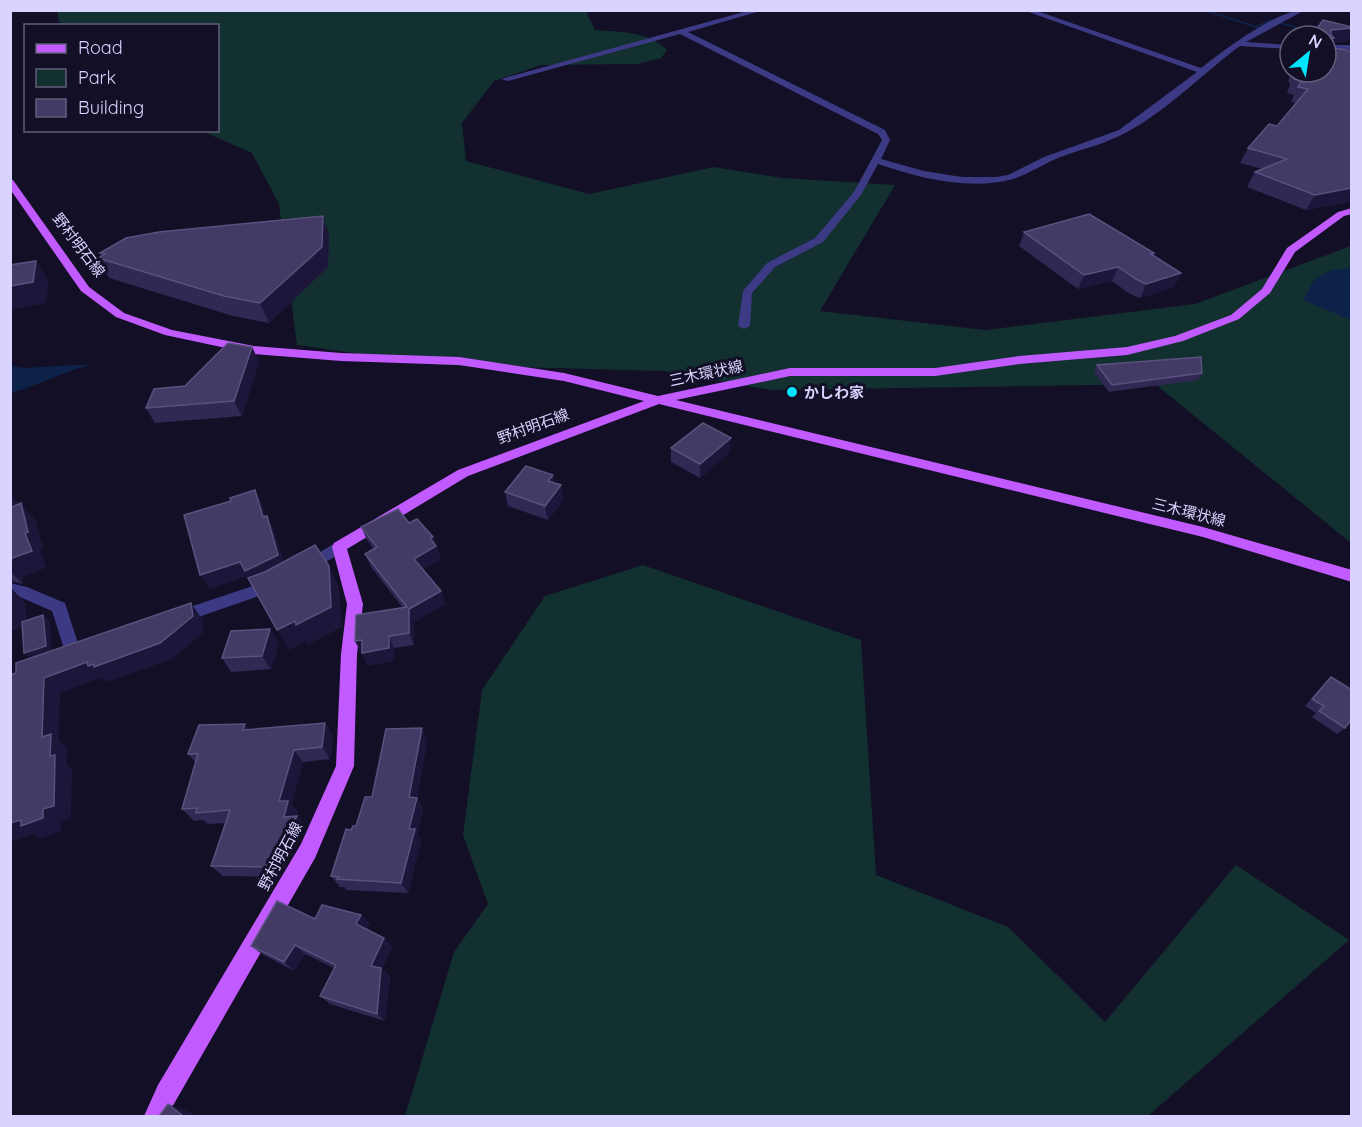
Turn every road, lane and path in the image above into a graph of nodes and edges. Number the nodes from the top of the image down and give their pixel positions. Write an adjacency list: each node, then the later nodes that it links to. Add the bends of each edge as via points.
1 (761, 10): 4 (street)
2 (1026, 10): 7 (street)
3 (1302, 10): 5 (street)
4 (682, 32): 8 (street); 9 (street, via 882,132 885,140)
5 (1238, 44): 6 (street); 7 (street)
6 (1278, 46)
7 (1202, 71): 9 (street, via 1130,127 1047,158 1011,177 993,181 932,176 902,171)
8 (505, 79)
9 (876, 160): 12 (street, via 858,194 819,240 771,266 747,293)
10 (10, 182): 13 (main road, 野村明石線, via 86,289 120,315 170,333 254,350 459,361 564,377)
11 (1352, 210): 13 (main road, 三木環状線, via 1291,250 1266,291 1235,317 1179,339 1127,351 935,372 790,372)
12 (744, 326)
13 (658, 400): 14 (main road, 野村明石線, via 463,473); 15 (main road, 三木環状線, via 1203,532)
14 (339, 547): 17 (street, via 271,587); 19 (main road, 野村明石線, via 355,604 345,766 308,851)
15 (1352, 576)
16 (10, 589): 18 (street, via 59,607)
17 (161, 624)
18 (73, 653)
19 (155, 1116)

